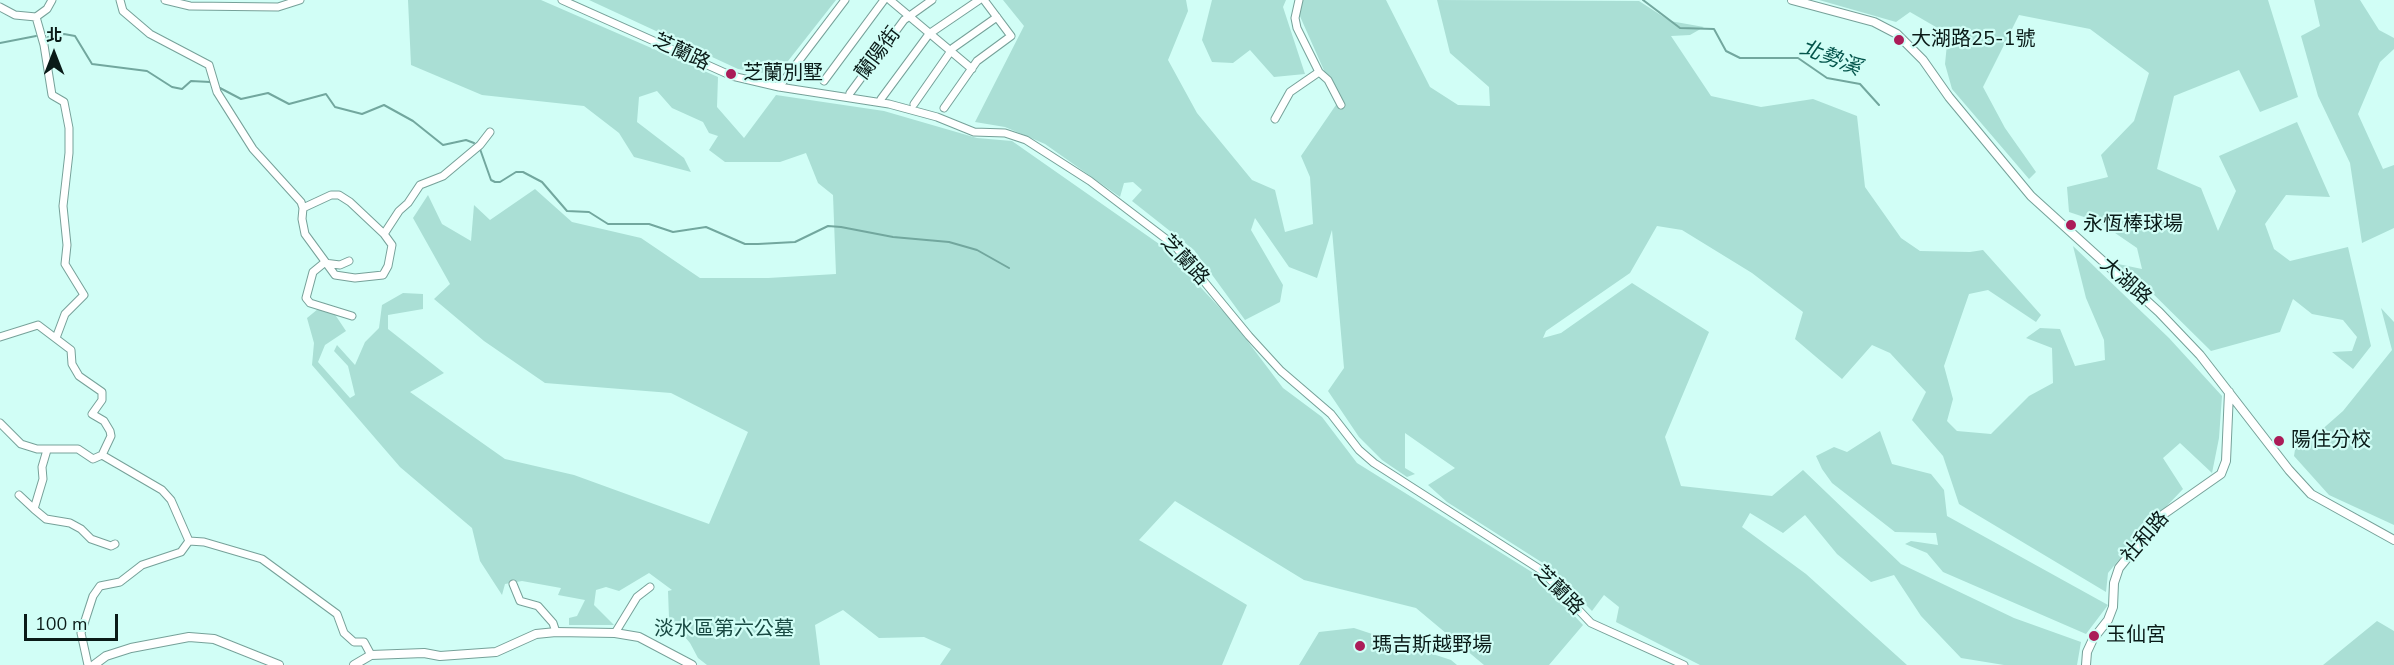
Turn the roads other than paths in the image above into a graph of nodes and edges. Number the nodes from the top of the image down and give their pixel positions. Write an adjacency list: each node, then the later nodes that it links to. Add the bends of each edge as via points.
1 (52, 0): 15 (street)
2 (120, 0): 30 (street, via 123,11 150,34 208,66 217,92 253,149)
3 (165, 0): 4 (street, via 190,6 278,7)
4 (300, 0)
5 (562, 0): 22 (street, 芝蘭路, via 732,76)
6 (845, 0): 22 (street)
7 (884, 0): 21 (street, 蘭陽街)
8 (890, 0): 14 (street, 蘭陽街)
9 (932, 0): 14 (street, 蘭陽街)
10 (982, 0): 16 (street, 蘭陽街); 17 (street, 蘭陽街)
11 (1299, 0): 20 (street, via 1297,28)
12 (1792, 0): 37 (street, 大湖路, via 1874,22 1897,34 1923,60 1955,106 2031,196 2159,312)
13 (0, 7): 15 (street, via 15,15)
14 (909, 16): 17 (street, 蘭陽街); 23 (street, 蘭陽街)
15 (36, 17): 36 (street, via 52,95 64,102 69,128 63,206 65,264 84,295 65,314)
16 (997, 17): 18 (street); 19 (street, 蘭陽街, via 1011,36)
17 (929, 34): 18 (street, 蘭陽街); 24 (street, 蘭陽街)
18 (951, 51): 19 (street, 蘭陽街); 25 (street)
19 (972, 69): 27 (street, 蘭陽街)
20 (1319, 72): 26 (street, via 1328,80); 28 (street, via 1290,92)
21 (824, 81)
22 (779, 87): 58 (street, 芝蘭路, via 889,104 974,132 1015,136 1090,181 1174,245 1257,345 1331,414 1374,463 1541,570 1591,623)
23 (850, 93)
24 (881, 99)
25 (915, 104)
26 (1341, 105)
27 (944, 108)
28 (1275, 120)
29 (490, 132): 31 (street, via 443,176 420,185)
30 (303, 208): 31 (street, via 339,195); 33 (street, via 305,234)
31 (384, 234): 33 (street, via 392,245 383,275 343,278)
32 (349, 261): 33 (street, via 340,265)
33 (324, 263): 34 (street, via 313,272 307,301)
34 (351, 316)
35 (0, 337): 36 (street, via 38,326)
36 (56, 338): 40 (street, via 71,350 72,364 79,376 102,392 102,400 92,414 110,431)
37 (2229, 392): 43 (street, 大湖路, via 2311,494); 59 (street, 社和路, via 2226,461 2221,474 2161,516 2120,568 2114,584 2113,608 2093,639)
38 (0, 423): 39 (street, via 21,444)
39 (47, 450): 40 (street, via 78,449 93,459); 42 (street)
40 (102, 455): 44 (street, via 166,494)
41 (20, 495): 42 (street)
42 (34, 509): 45 (street, via 46,519 70,523 91,539)
43 (2394, 540)
44 (189, 541): 50 (street, via 262,559 337,614 344,633 354,642 364,642); 53 (street, via 181,552 142,565 120,582 100,586 81,633)
45 (115, 544)
46 (513, 584): 48 (street, via 520,601 538,606)
47 (650, 588): 49 (street, via 637,597)
48 (556, 632): 49 (street); 51 (street, via 536,634 496,652)
49 (615, 633): 52 (street, via 639,638)
50 (371, 655): 51 (street, via 424,653); 56 (street)
51 (440, 661)
52 (678, 662): 57 (street)
53 (88, 665)
54 (94, 665): 55 (street, via 106,656 131,648 189,637 214,639)
55 (279, 665)
56 (354, 665)
57 (692, 665)
58 (1684, 665)
59 (2086, 665)

